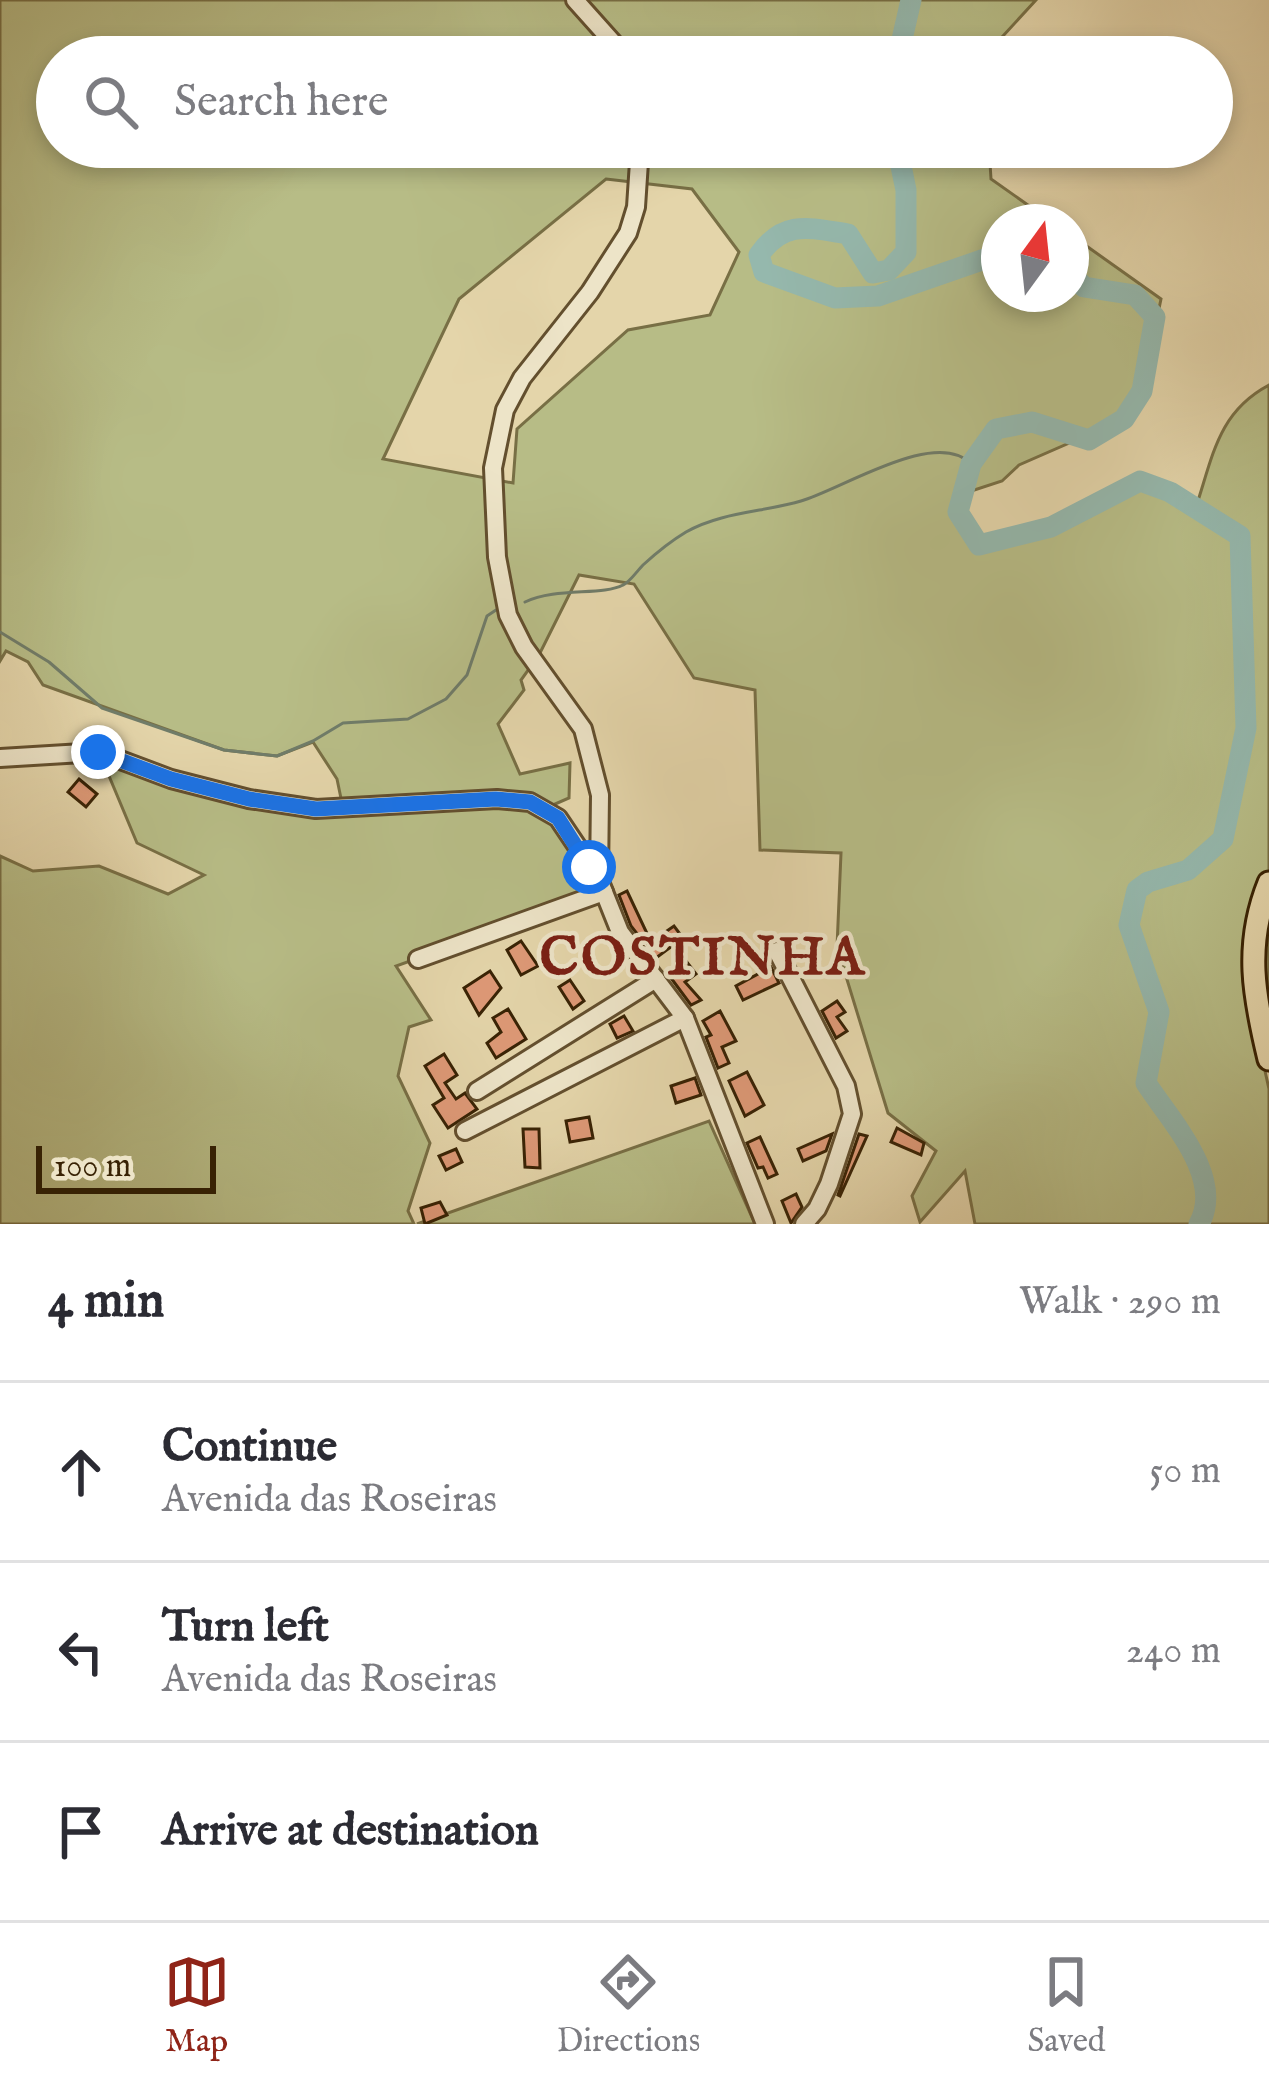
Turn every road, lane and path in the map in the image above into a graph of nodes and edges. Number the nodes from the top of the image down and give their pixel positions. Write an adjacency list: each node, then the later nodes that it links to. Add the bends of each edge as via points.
1 (575, 0): 2 (street)
2 (607, 36)
3 (638, 168): 6 (street, via 628,233 522,378 505,410 493,468 508,615 583,729 595,768)
4 (0, 758): 6 (street, via 98,752 190,784 316,809 530,802 558,818)
5 (1269, 884): 11 (main road, via 1251,967)
6 (601, 885): 8 (street); 9 (street, via 620,932)
7 (777, 951): 15 (street, via 846,1086 852,1114 829,1184)
8 (418, 959)
9 (656, 980): 10 (street); 12 (street)
10 (685, 1018): 13 (street); 14 (street)
11 (1269, 1059)
12 (477, 1091)
13 (465, 1131)
14 (765, 1224)
15 (805, 1224)

